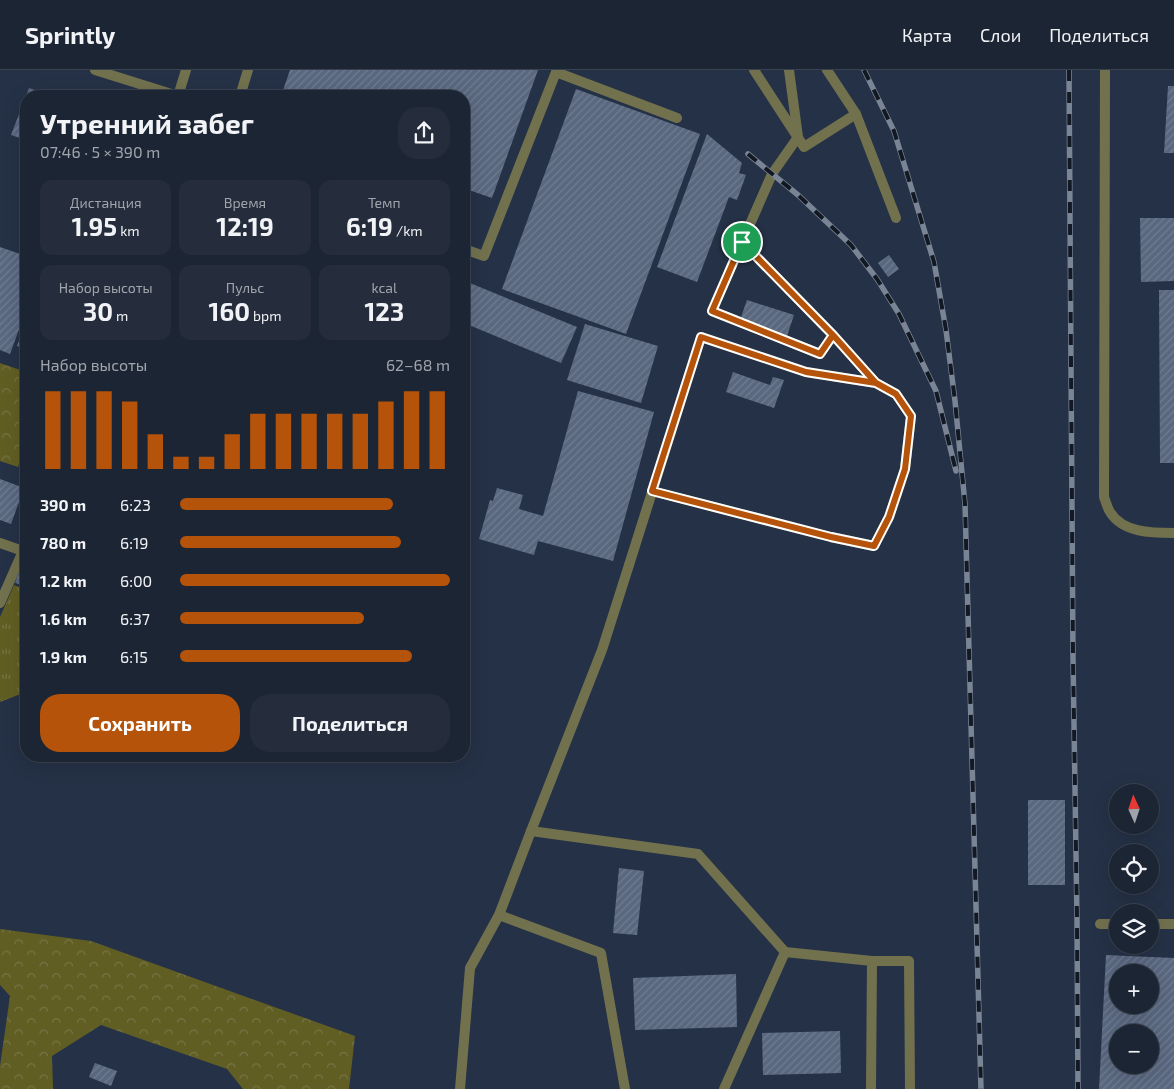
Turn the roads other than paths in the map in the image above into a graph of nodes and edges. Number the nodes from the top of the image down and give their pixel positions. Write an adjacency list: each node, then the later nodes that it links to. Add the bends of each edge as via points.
1 (95, 70): 8 (street)
2 (186, 70): 9 (street)
3 (248, 70): 10 (street)
4 (754, 70): 13 (street)
5 (789, 70): 13 (street)
6 (827, 70): 11 (street)
7 (1105, 70): 20 (street, via 1104,497 1111,513 1124,526 1141,531)
8 (159, 90)
9 (180, 90)
10 (242, 90)
11 (856, 114): 13 (street, via 804,147); 14 (street)
12 (677, 118): 16 (street, via 556,72 484,256)
13 (798, 137): 15 (street, via 772,174)
14 (896, 218)
15 (742, 242): 17 (street); 17 (street, via 712,311 820,354)
16 (470, 251)
17 (833, 335): 18 (street)
18 (876, 383): 19 (street, via 806,372 701,337); 19 (street, via 896,394 911,416 905,469 889,517 874,546)
19 (652, 491): 25 (street, via 602,650)
20 (1174, 533)
21 (0, 543): 22 (street)
22 (20, 550)
23 (20, 558): 24 (street)
24 (0, 603)
25 (531, 830): 26 (street); 31 (street, via 698,854)
26 (500, 915): 33 (street, via 470,968); 34 (street, via 602,953)
27 (1100, 924): 28 (street)
28 (1109, 924)
29 (1159, 924): 30 (street)
30 (1174, 924)
31 (785, 952): 32 (street); 35 (street)
32 (872, 962): 36 (street); 37 (street, via 909,961)
33 (460, 1089)
34 (624, 1089)
35 (724, 1089)
36 (871, 1089)
37 (910, 1089)

